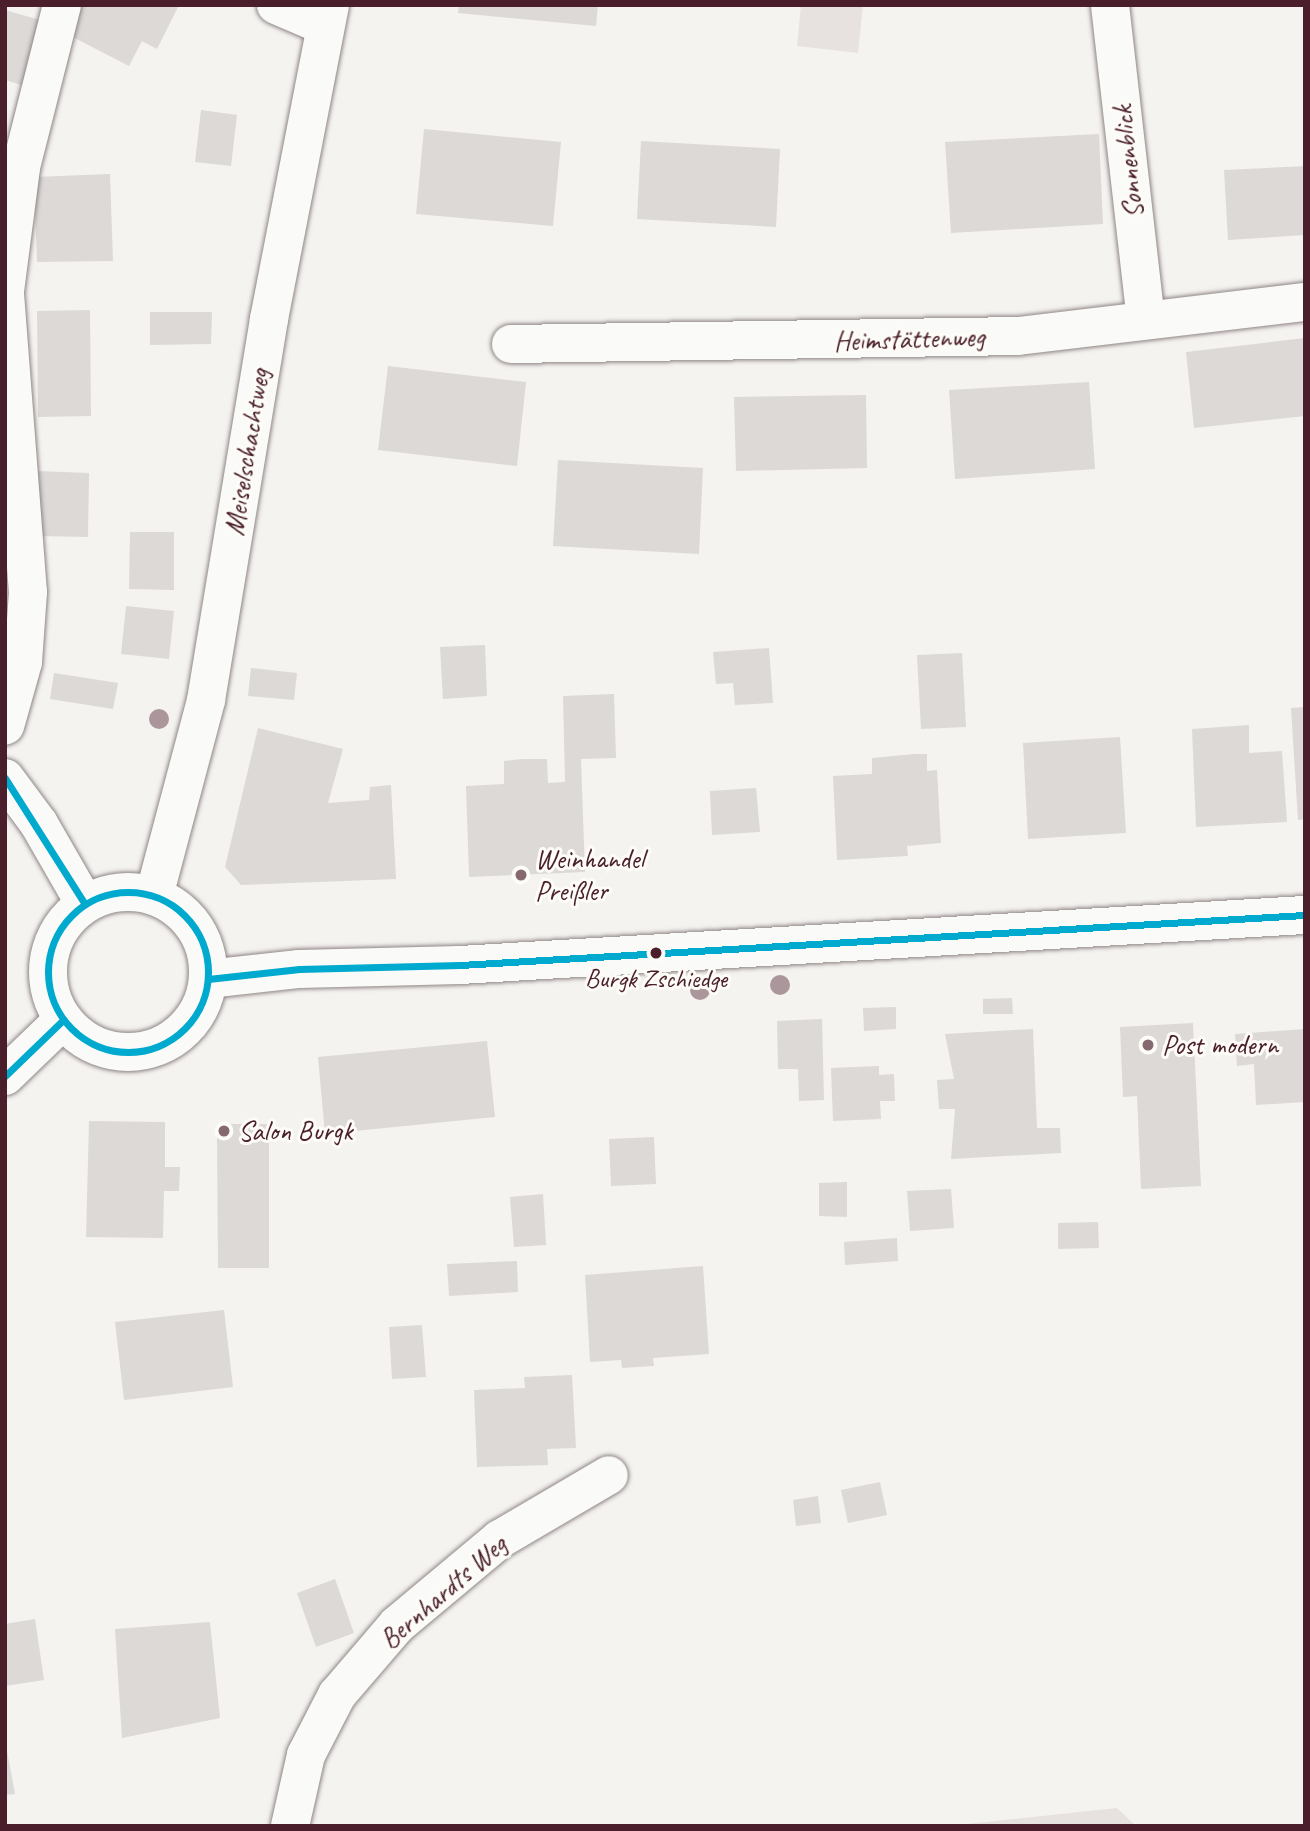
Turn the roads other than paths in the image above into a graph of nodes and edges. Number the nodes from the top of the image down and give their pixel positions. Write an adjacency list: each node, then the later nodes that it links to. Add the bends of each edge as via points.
1 (62, 5): 5 (street, via 21,167)
2 (276, 5): 4 (street)
3 (1111, 5): 7 (street, Sonnenblick)
4 (327, 16): 11 (street, Meiselschachtweg, via 206,700)
5 (5, 293): 9 (street, via 28,592 23,662)
6 (1305, 302): 7 (street, Heimstättenweg)
7 (1146, 319): 8 (street, Heimstättenweg, via 1018,336)
8 (511, 344)
9 (5, 726)
10 (5, 778): 12 (street)
11 (154, 896): 12 (street, via 118,892); 14 (street, via 178,909 197,930)
12 (85, 904): 15 (street, via 68,918 48,957 52,1001)
13 (1305, 915): 14 (street, via 460,965 299,970)
14 (208, 979): 15 (street, via 201,1006 185,1028 149,1048 108,1051 83,1039)
15 (63, 1020): 16 (street)
16 (5, 1076)
17 (609, 1475): 18 (street, Bernhardts Weg, via 500,1539 397,1625 337,1695 306,1755)
18 (289, 1826)

